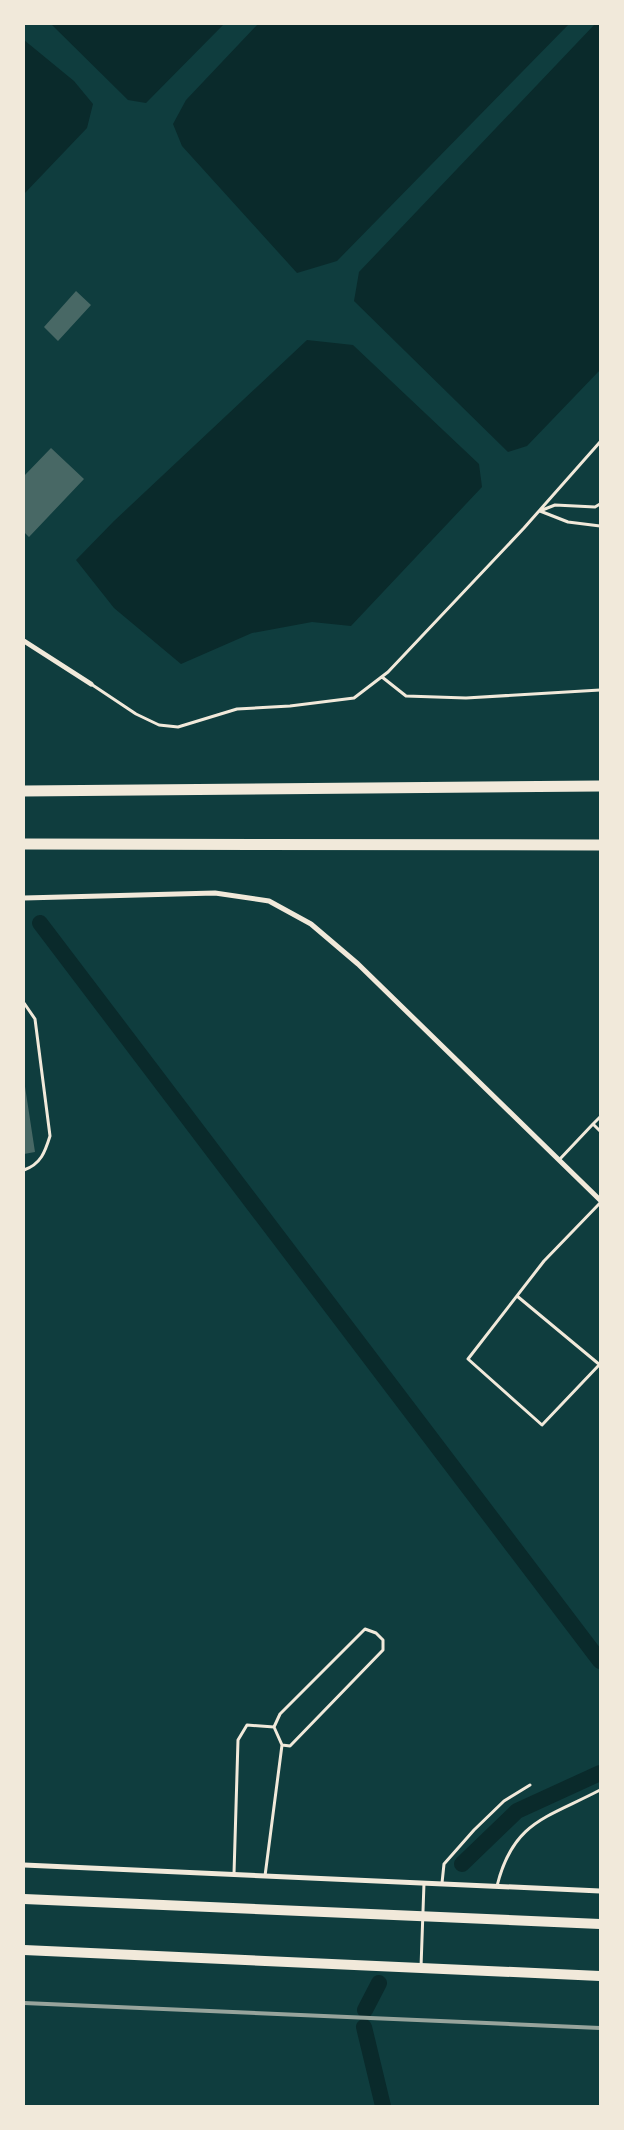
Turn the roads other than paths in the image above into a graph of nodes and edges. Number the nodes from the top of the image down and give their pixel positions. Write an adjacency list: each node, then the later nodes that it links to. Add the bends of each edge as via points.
1 (600, 442): 3 (lane)
2 (600, 504): 3 (lane, via 595,507 555,505)
3 (540, 511): 4 (lane, via 568,522); 6 (lane)
4 (600, 526)
5 (24, 641): 7 (street)
6 (382, 677): 7 (lane, via 354,698 237,709 178,727 159,725 136,714); 8 (lane, via 406,696 466,698)
7 (91, 684)
8 (600, 690)
9 (600, 786): 10 (highway)
10 (24, 791)
11 (24, 844): 12 (highway)
12 (600, 845)
13 (24, 898): 18 (street, via 215,893 269,901 311,924 358,964)
14 (24, 1003): 19 (lane, via 35,1018 50,1136 44,1154 33,1167)
15 (600, 1117): 16 (lane)
16 (593, 1124): 17 (lane); 18 (lane)
17 (600, 1131)
18 (559, 1160): 20 (street)
19 (24, 1170)
20 (600, 1202): 21 (lane, via 544,1261)
21 (517, 1296): 22 (lane); 22 (lane, via 468,1359 542,1425)
22 (600, 1365)
23 (274, 1727): 24 (lane); 24 (lane, via 280,1714 365,1629 383,1640 383,1650 290,1746); 28 (lane, via 247,1725 238,1740)
24 (282, 1745): 29 (lane)
25 (530, 1785): 31 (lane, via 504,1801 468,1837 444,1864)
26 (600, 1790): 32 (lane, via 530,1826 514,1843 503,1862)
27 (24, 1865): 28 (street)
28 (234, 1874): 29 (street)
29 (265, 1876): 30 (street)
30 (424, 1883): 31 (street); 35 (lane)
31 (442, 1883): 32 (street)
32 (497, 1886): 33 (street)
33 (600, 1891)
34 (24, 1899): 35 (main road)
35 (422, 1916): 36 (main road); 38 (lane)
36 (600, 1924)
37 (24, 1950): 38 (main road)
38 (421, 1968): 39 (main road)
39 (600, 1976)

